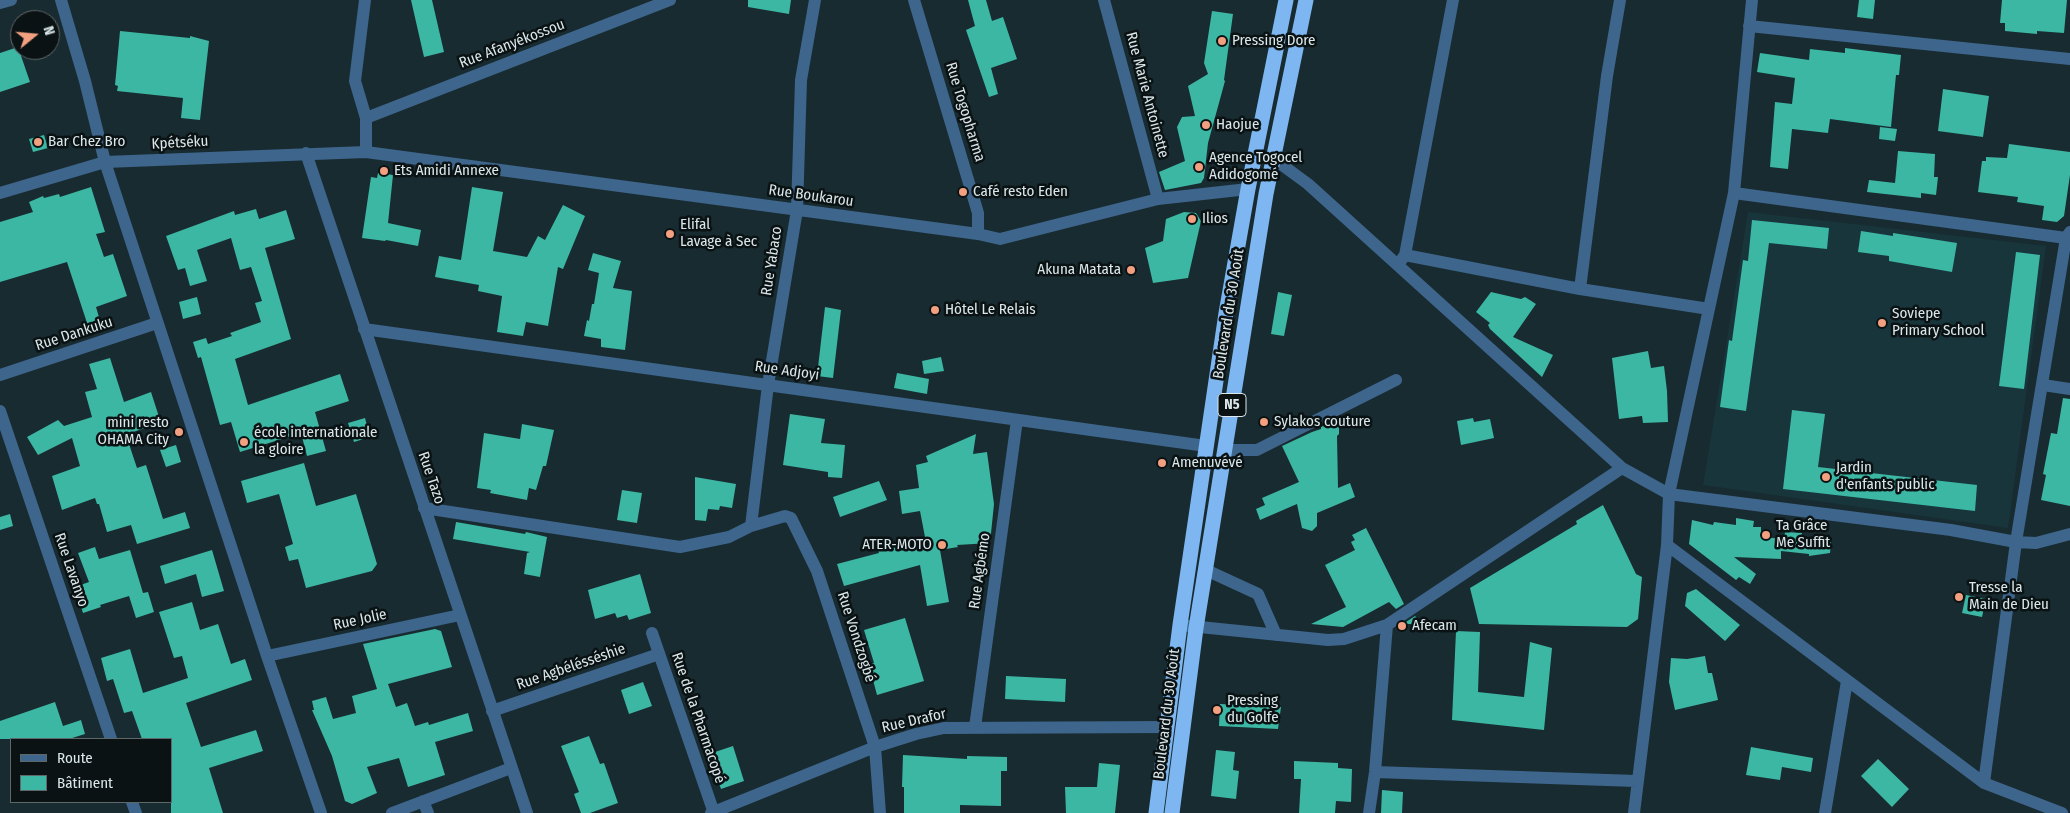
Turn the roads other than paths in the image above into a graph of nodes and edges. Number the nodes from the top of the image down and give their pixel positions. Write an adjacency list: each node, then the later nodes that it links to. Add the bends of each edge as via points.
1 (10, 0): 13 (street)
2 (61, 0): 21 (street)
3 (365, 0): 16 (street, via 355,81)
4 (670, 0): 16 (street, Rue Afanyékossou)
5 (815, 0): 27 (street, Rue Yabaco, via 801,80)
6 (914, 0): 28 (street, Rue Togopharma, via 978,213)
7 (1104, 0): 26 (street, Rue Marie Antoinette)
8 (1286, 0): 19 (highway, Boulevard du 30 Août / N5)
9 (1306, 0): 20 (highway, Boulevard du 30 Août / N5)
10 (1453, 0): 30 (street)
11 (1620, 0): 32 (street, via 1606,76)
12 (1752, 0): 14 (street)
13 (0, 3)
14 (1749, 26): 15 (street); 24 (street)
15 (2070, 59)
16 (366, 118): 17 (street)
17 (366, 152): 18 (street, Kpétséku); 27 (street, Rue Boukarou)
18 (306, 153): 21 (street, Kpétséku); 35 (street, Rue Tazo)
19 (1256, 156): 20 (highway); 22 (highway, Boulevard du 30 Août / N5)
20 (1274, 159): 25 (highway, Boulevard du 30 Août / N5); 31 (street, via 1308,184)
21 (105, 162): 23 (street, Kpétséku); 34 (street)
22 (1248, 189): 25 (highway); 26 (street, Rue Boukarou); 43 (highway, Boulevard du 30 Août / N5)
23 (0, 193)
24 (1734, 193): 29 (street); 33 (street)
25 (1266, 194): 44 (highway, Boulevard du 30 Août / N5)
26 (1158, 199): 28 (street, Rue Boukarou, via 1000,239)
27 (797, 210): 28 (street, Rue Boukarou); 38 (street, Rue Yabaco)
28 (978, 234)
29 (2068, 235): 39 (street)
30 (1404, 255): 31 (street); 32 (street)
31 (1398, 267): 45 (street)
32 (1580, 289): 33 (street)
33 (1708, 309): 46 (street)
34 (157, 323): 36 (street, Rue Dankuku); 60 (street)
35 (364, 329): 38 (street, Rue Adjoyi); 47 (street, Rue Tazo)
36 (0, 375)
37 (1396, 380): 44 (street, via 1257,450)
38 (768, 385): 42 (street, Rue Adjoyi); 48 (street, Rue Yabaco)
39 (2043, 385): 40 (street); 50 (street)
40 (2070, 389)
41 (0, 411): 65 (street, Rue Lavanyo)
42 (1017, 420): 43 (street, Rue Adjoyi); 63 (street, Rue Agbémo)
43 (1206, 446): 54 (highway, Boulevard du 30 Août / N5)
44 (1225, 450): 52 (highway, Boulevard du 30 Août / N5)
45 (1622, 468): 46 (street); 55 (street)
46 (1669, 494): 50 (street, via 1951,530); 51 (street)
47 (424, 508): 48 (street, via 680,546 729,537); 53 (street, Rue Tazo)
48 (751, 526): 66 (street, Rue Vondzogbé, via 785,516 792,518 817,571)
49 (2070, 534): 50 (street, via 2036,544)
50 (2016, 542): 70 (street)
51 (1667, 545): 61 (street); 69 (street)
52 (1206, 570): 56 (highway, Boulevard du 30 Août / N5); 58 (street, via 1258,594)
53 (460, 615): 60 (street, Rue Jolie); 62 (street, Rue Tazo)
54 (1180, 625): 56 (street); 64 (highway, Boulevard du 30 Août / N5)
55 (1387, 625): 58 (street, via 1344,639); 68 (street)
56 (1196, 628): 58 (street); 78 (highway, Boulevard du 30 Août / N5)
57 (652, 633): 59 (street, Rue de la Pharmacopé)
58 (1276, 635)
59 (660, 654): 62 (street, Rue Agbélésséshie); 75 (street, Rue de la Pharmacopé)
60 (267, 656): 72 (street)
61 (1847, 681): 70 (street); 81 (street)
62 (492, 712): 67 (street, Rue Tazo)
63 (975, 727): 64 (street, Rue Drafor); 66 (street, Rue Drafor, via 944,728)
64 (1168, 727): 77 (highway, Boulevard du 30 Août / N5)
65 (111, 738)
66 (875, 747): 75 (street, Rue Drafor); 76 (street, Rue Vondzogbé)
67 (511, 768): 71 (street); 74 (street, Rue Tazo)
68 (1375, 772): 69 (street); 79 (street)
69 (1636, 781): 80 (street)
70 (1984, 783): 82 (street)
71 (426, 807): 73 (street)
72 (321, 813)
73 (392, 813)
74 (527, 813)
75 (713, 813)
76 (880, 813)
77 (1156, 813)
78 (1172, 813)
79 (1369, 813)
80 (1634, 813)
81 (1825, 813)
82 (2062, 813)

